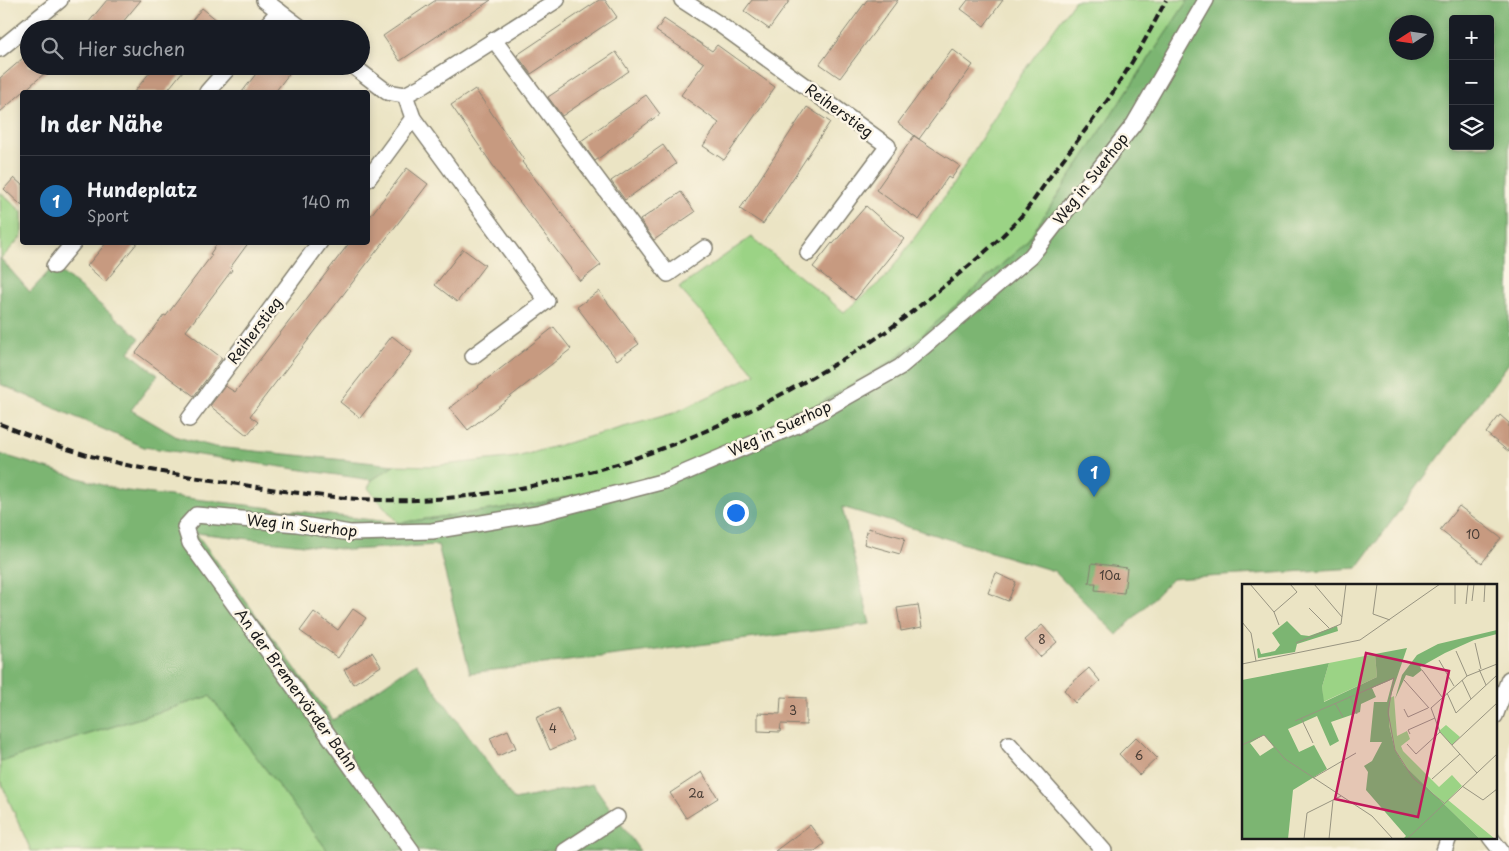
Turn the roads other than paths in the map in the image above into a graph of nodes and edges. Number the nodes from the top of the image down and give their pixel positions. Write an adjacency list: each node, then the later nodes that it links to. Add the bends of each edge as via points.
1 (60, 0): 7 (street)
2 (264, 0): 6 (street)
3 (558, 0): 11 (street)
4 (682, 0): 22 (street, Reiherstieg, via 888,146)
5 (1206, 0): 26 (street, Weg in Suerhop, via 1134,124 1031,256 900,367 797,425 665,482 537,514 432,531 350,533 196,514)
6 (279, 11): 8 (street); 9 (street)
7 (36, 20)
8 (271, 20)
9 (291, 20)
10 (20, 33): 12 (street)
11 (494, 40): 16 (street); 21 (street, via 668,274)
12 (0, 49)
13 (222, 75): 15 (street)
14 (365, 75): 16 (street, via 387,92)
15 (209, 90)
16 (405, 94): 17 (street)
17 (413, 118): 18 (street); 24 (street, via 547,301)
18 (370, 176)
19 (72, 245): 23 (street)
20 (318, 245): 25 (street, Reiherstieg)
21 (705, 248)
22 (808, 253)
23 (54, 266)
24 (473, 356)
25 (189, 419)
26 (185, 527): 33 (street, An der Bremervörder Bahn, via 190,543)
27 (1509, 679): 28 (street)
28 (1496, 713)
29 (1008, 744): 35 (street)
30 (617, 817): 34 (street)
31 (1449, 838): 36 (street)
32 (1491, 838): 37 (street)
33 (412, 851)
34 (565, 851)
35 (1104, 851)
36 (1444, 851)
37 (1501, 851)

